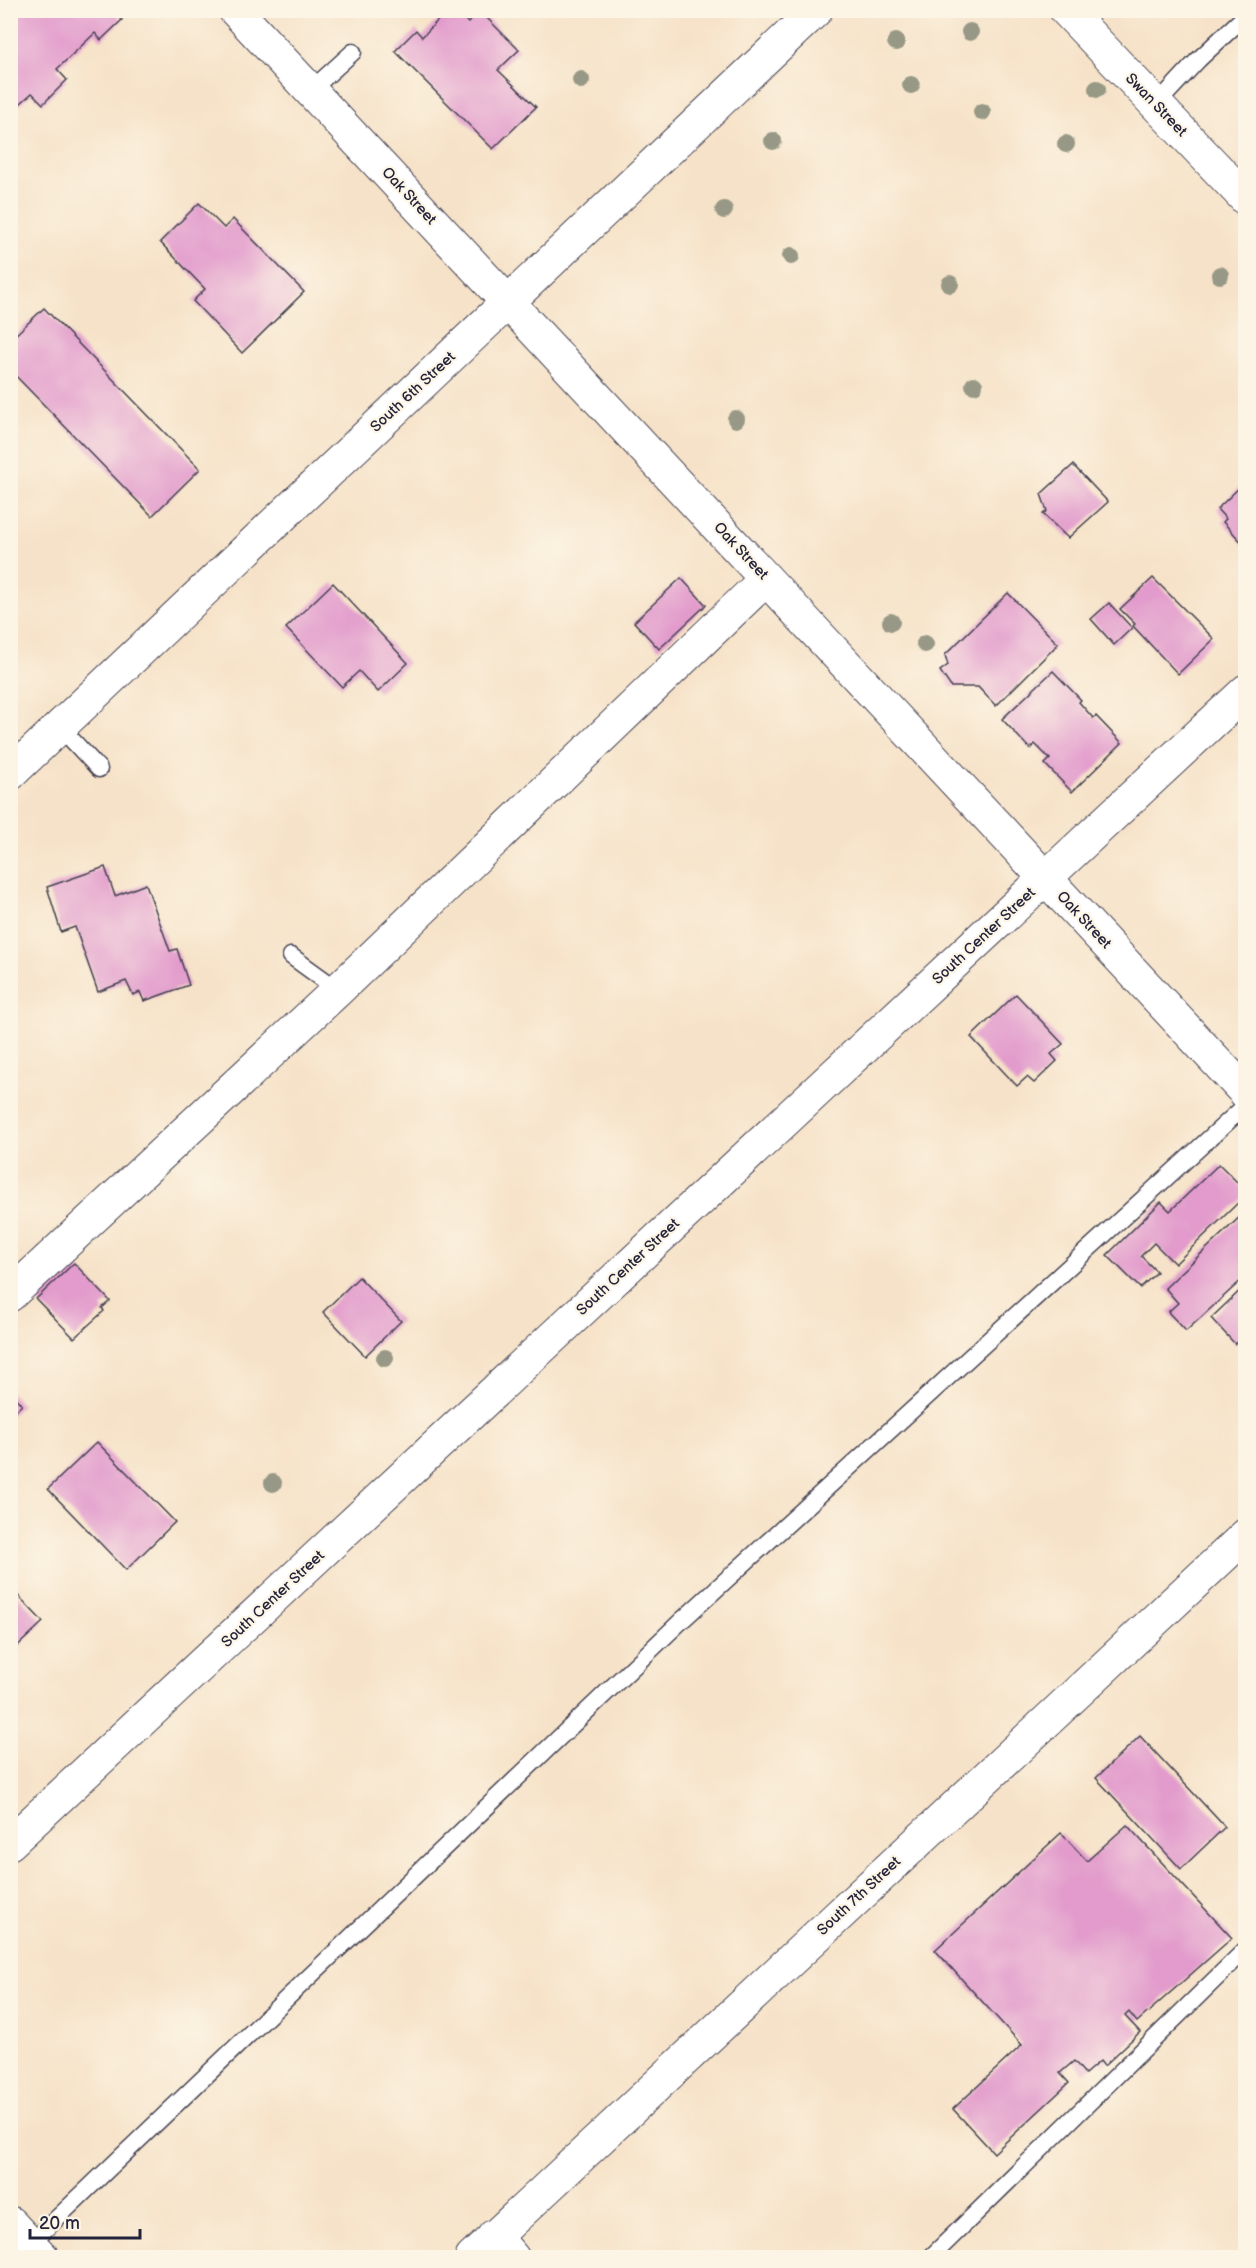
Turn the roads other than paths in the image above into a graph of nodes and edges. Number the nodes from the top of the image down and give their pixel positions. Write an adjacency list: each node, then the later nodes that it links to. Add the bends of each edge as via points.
1 (816, 10): 9 (street, South 6th Street)
2 (1066, 10): 7 (street, Swan Street)
3 (242, 13): 6 (street, Oak Street)
4 (1245, 15): 7 (lane)
5 (353, 52): 6 (lane)
6 (310, 91): 9 (street, Oak Street)
7 (1156, 105): 8 (street, Swan Street)
8 (1245, 199)
9 (509, 302): 10 (street, Oak Street); 12 (street, South 6th Street)
10 (766, 579): 15 (street, Oak Street); 17 (street)
11 (1245, 691): 15 (street, South Center Street)
12 (60, 727): 13 (lane); 14 (street, South 6th Street)
13 (99, 770)
14 (10, 774)
15 (1045, 879): 18 (street, Oak Street); 22 (street, South Center Street)
16 (291, 956): 17 (lane)
17 (338, 990): 20 (street)
18 (1245, 1093)
19 (1245, 1105): 24 (lane, via 680,1623)
20 (10, 1295)
21 (1245, 1535): 25 (street, South 7th Street)
22 (10, 1843)
23 (1245, 1949): 26 (lane)
24 (28, 2241)
25 (493, 2250)
26 (930, 2258)

